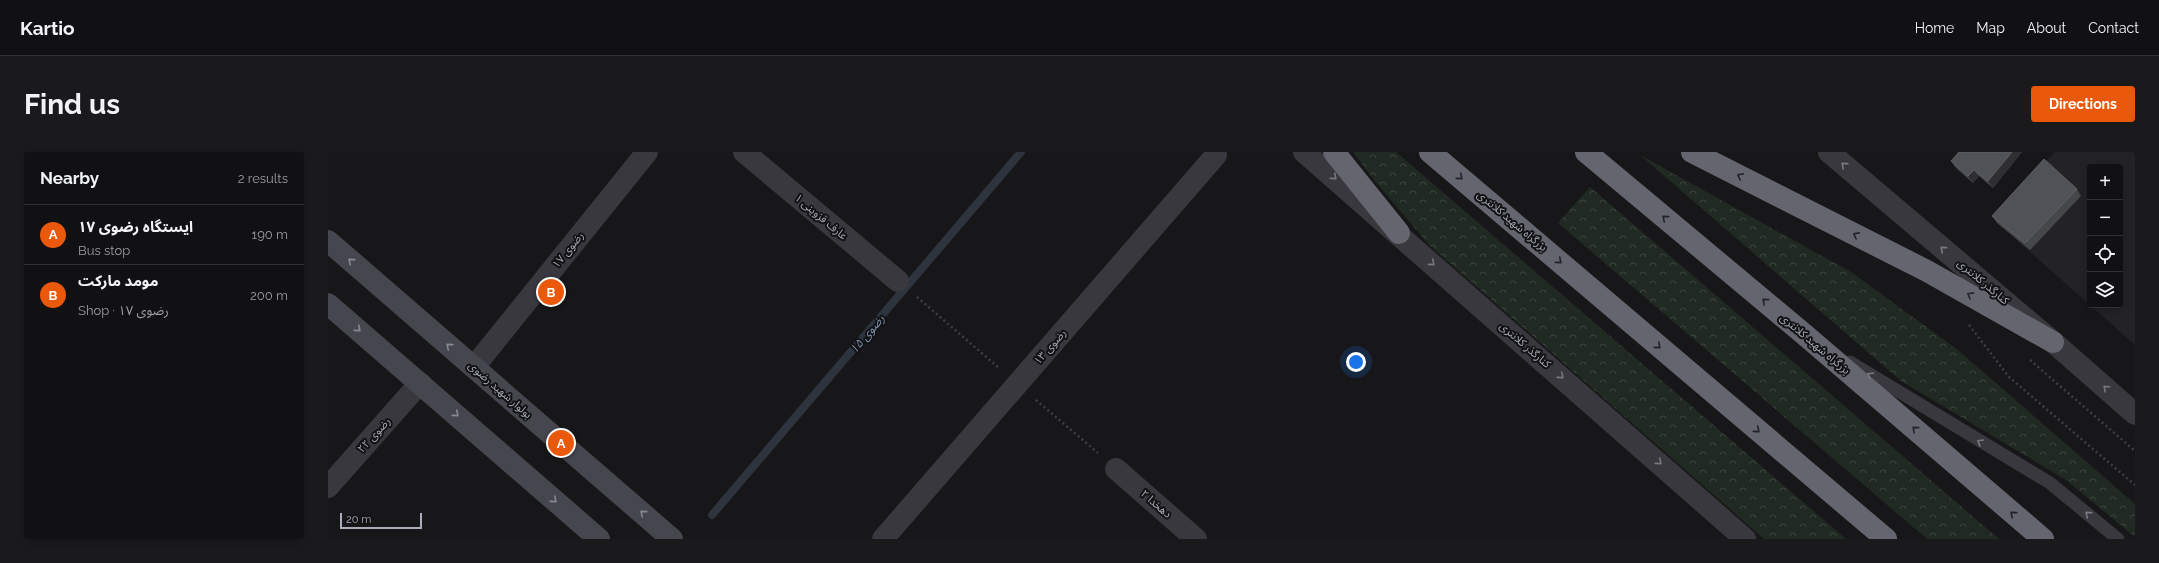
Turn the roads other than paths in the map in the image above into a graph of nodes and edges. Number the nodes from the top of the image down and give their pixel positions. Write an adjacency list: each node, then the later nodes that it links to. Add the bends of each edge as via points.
1 (647, 152): 16 (street, رضوی ۱۷)
2 (744, 152): 12 (street, عارف قزوینی ۱)
3 (1304, 152): 10 (street, کنارگذر کلانتری, one-way to 10)
4 (1334, 152): 10 (highway)
5 (1430, 152): 26 (highway, بزرگراه شهید کلانتری, one-way to 26)
6 (1586, 152): 14 (highway, بزرگراه شهید کلانتری, one-way to 6)
7 (1692, 152): 15 (highway, one-way to 7, via 1927,271)
8 (1829, 152): 15 (street, کنارگذر کلانتری, one-way to 8)
9 (1216, 155): 23 (street, رضوی ۱۳)
10 (1399, 233): 25 (street, کنارگذر کلانتری, one-way to 25)
11 (328, 241): 16 (street, بولوار شهید رضوی, one-way to 11)
12 (898, 281)
13 (328, 304): 17 (street, one-way to 17)
14 (1806, 335): 27 (highway, بزرگراه شهید کلانتری, one-way to 14); 28 (lane, one-way to 14, via 2050,483)
15 (2053, 342): 18 (street, کنارگذر کلانتری, one-way to 15)
16 (474, 367): 22 (street, بولوار شهید رضوی, one-way to 16)
17 (420, 383): 20 (street, رضوی ۲۲); 21 (street, one-way to 21)
18 (2135, 414)
19 (1116, 470): 24 (street, دهخدا ۲)
20 (328, 487)
21 (599, 539)
22 (672, 539)
23 (883, 539)
24 (1196, 539)
25 (1745, 539)
26 (1886, 539)
27 (2043, 539)
28 (2118, 539)

